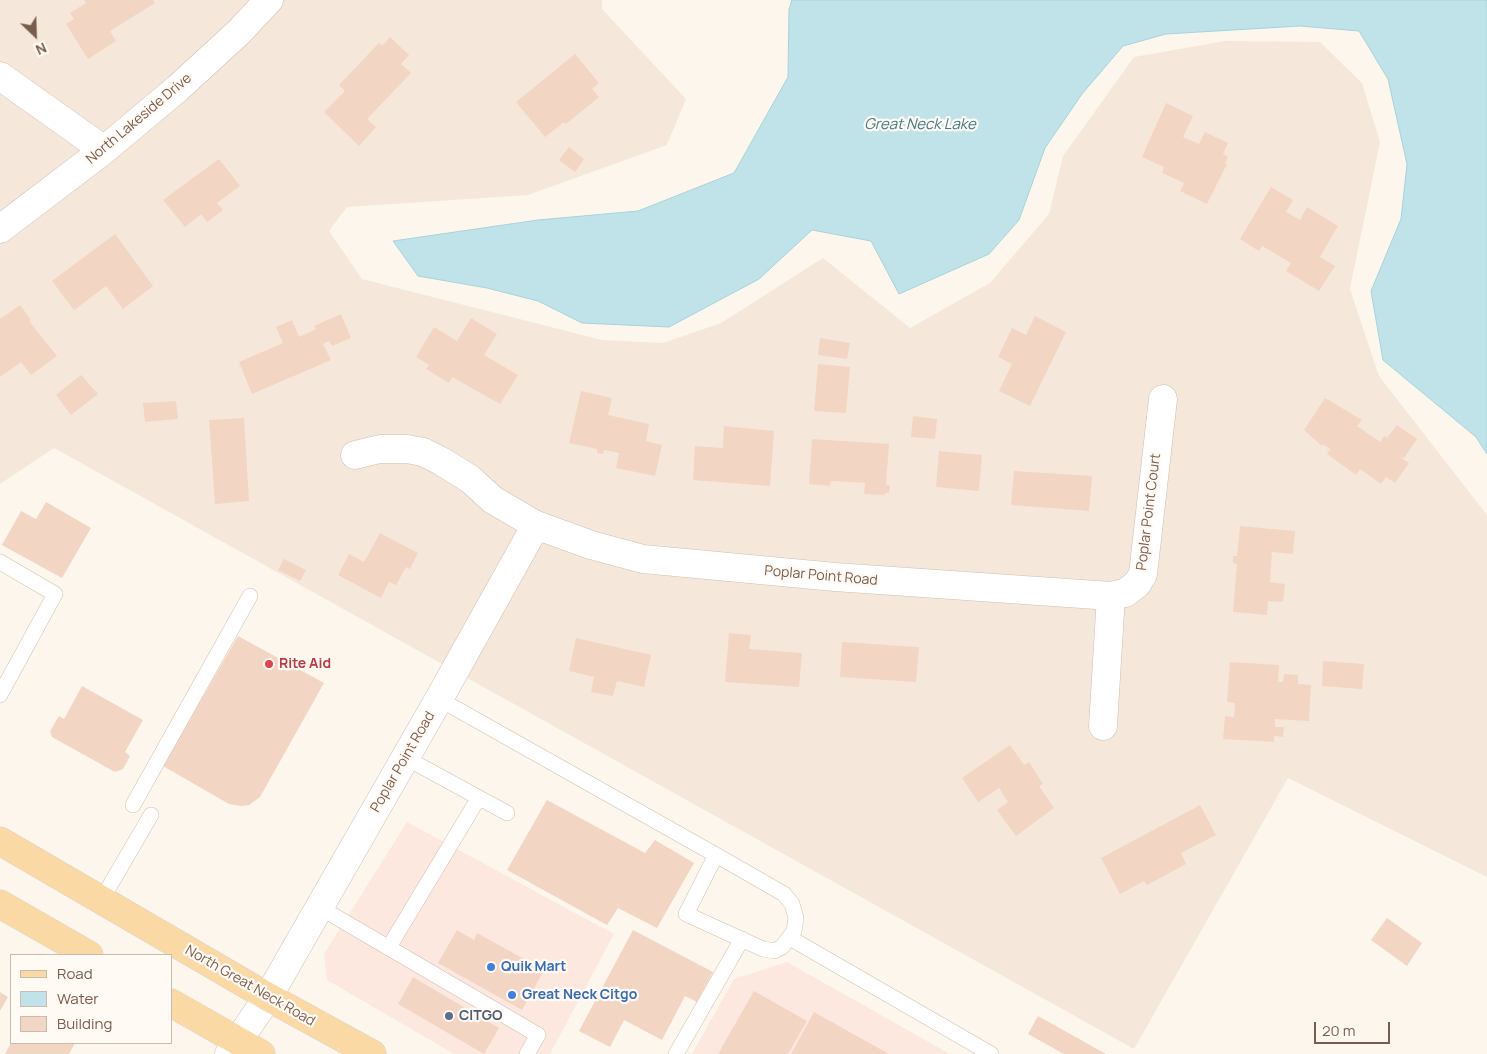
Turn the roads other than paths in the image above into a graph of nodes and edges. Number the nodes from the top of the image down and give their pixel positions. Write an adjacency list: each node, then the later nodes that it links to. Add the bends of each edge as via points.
1 (269, 0): 3 (street, North Lakeside Drive, via 185,82)
2 (0, 76): 3 (street)
3 (104, 150): 4 (street, North Lakeside Drive)
4 (0, 229)
5 (1163, 399): 10 (street, Poplar Point Court, via 1143,574 1137,584)
6 (355, 455): 7 (street, Poplar Point Road, via 380,449 423,452 441,460 494,500)
7 (536, 525): 10 (street, Poplar Point Road, via 591,545 676,563); 12 (street, Poplar Point Road)
8 (0, 562): 11 (lane, via 55,594)
9 (250, 596): 16 (lane)
10 (1111, 596): 13 (street)
11 (0, 695)
12 (440, 699): 14 (street, Poplar Point Road); 20 (lane)
13 (1104, 726)
14 (406, 758): 15 (lane); 23 (street, Poplar Point Road)
15 (478, 799): 17 (lane); 26 (lane)
16 (133, 805)
17 (507, 814)
18 (151, 815): 21 (lane)
19 (0, 840): 21 (main road, North Great Neck Road)
20 (716, 855): 24 (lane, via 784,894 792,904 796,918); 25 (lane, via 686,914)
21 (102, 899): 28 (main road, North Great Neck Road)
22 (0, 904): 27 (main road)
23 (319, 906): 26 (lane); 28 (street, Poplar Point Road)
24 (790, 938): 25 (lane, via 774,951); 35 (lane)
25 (742, 939): 34 (lane)
26 (389, 947): 33 (lane, via 538,1035)
27 (87, 954)
28 (268, 997): 30 (street, Poplar Point Road); 32 (main road, North Great Neck Road)
29 (172, 1004): 30 (main road)
30 (233, 1047): 31 (main road)
31 (261, 1054)
32 (372, 1054)
33 (527, 1054)
34 (676, 1054)
35 (991, 1054)

